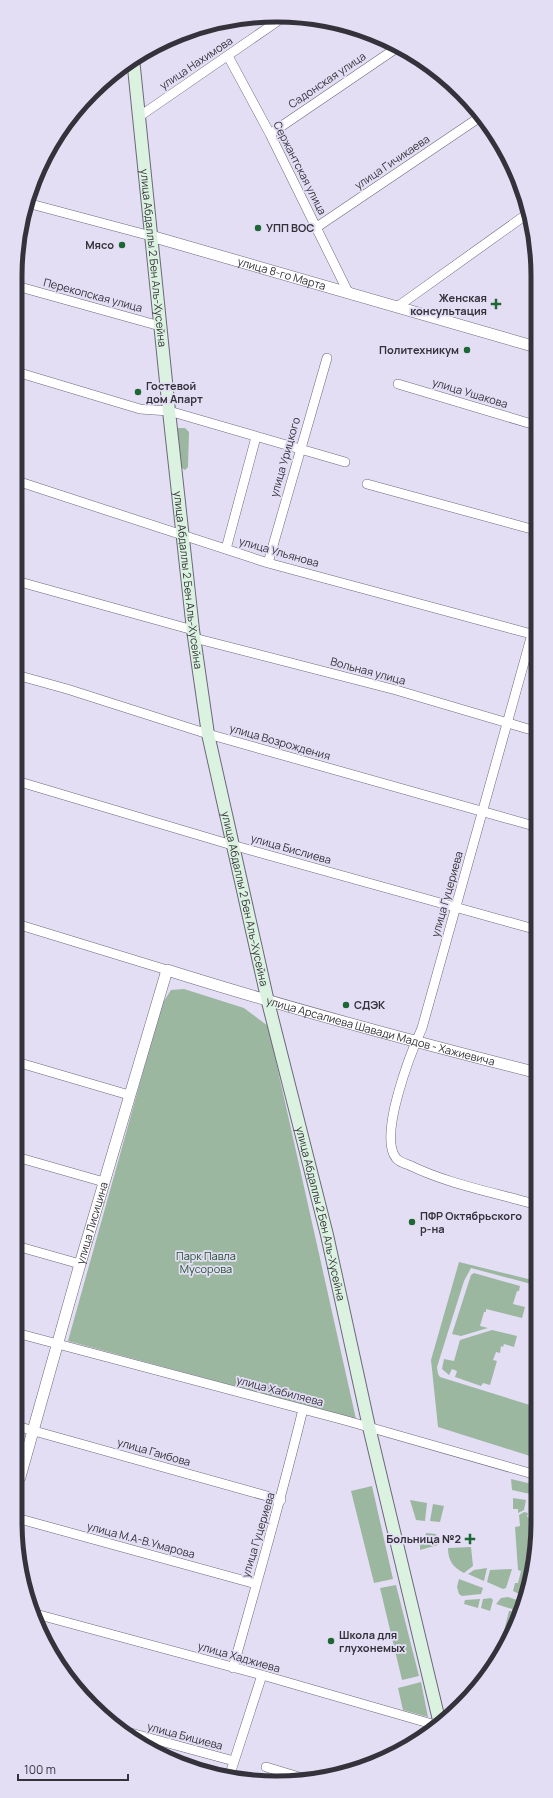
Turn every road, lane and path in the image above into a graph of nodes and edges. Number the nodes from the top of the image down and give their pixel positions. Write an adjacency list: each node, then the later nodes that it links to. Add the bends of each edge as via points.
1 (277, 22): 3 (street, улица Нахимова)
2 (393, 50): 7 (street, Садонская улица)
3 (228, 56): 5 (street, улица Нахимова); 7 (street, Сержантская улица)
4 (134, 66): 5 (main road, улица Абдаллы 2 Бен Аль-Хусейна)
5 (140, 116): 11 (main road, улица Абдаллы 2 Бен Аль-Хусейна)
6 (476, 120): 10 (street, улица Гичикаева)
7 (270, 134): 10 (street, Сержантская улица)
8 (33, 205): 11 (street, улица 8-го Марта)
9 (523, 217): 14 (street)
10 (317, 227): 13 (street, Сержантская улица)
11 (151, 236): 13 (street, улица 8-го Марта); 15 (main road, улица Абдаллы 2 Бен Аль-Хусейна)
12 (22, 288): 15 (street, Перекопская улица)
13 (348, 292): 14 (street, улица 8-го Марта)
14 (397, 306): 16 (street, улица 8-го Марта)
15 (160, 326): 20 (main road, улица Абдаллы 2 Бен Аль-Хусейна)
16 (531, 346)
17 (327, 358): 23 (street, улица Урицкого)
18 (22, 374): 20 (street, via 140,409)
19 (398, 384): 21 (street, улица Ушакова)
20 (169, 411): 22 (street); 28 (main road, улица Абдаллы 2 Бен Аль-Хусейна)
21 (531, 424)
22 (256, 437): 23 (street); 29 (street)
23 (300, 449): 24 (street); 30 (street, улица Урицкого)
24 (345, 462)
25 (22, 483): 28 (street, улица Ульянова)
26 (367, 484): 27 (street)
27 (531, 529)
28 (183, 535): 29 (street, улица Ульянова); 32 (main road, улица Абдаллы 2 Бен Аль-Хусейна)
29 (226, 549): 30 (street, улица Ульянова)
30 (268, 563): 33 (street, улица Ульянова)
31 (22, 583): 32 (street, Вольная улица)
32 (194, 634): 36 (street, Вольная улица, via 396,690); 38 (main road, улица Абдаллы 2 Бен Аль-Хусейна)
33 (531, 634)
34 (531, 642): 36 (street, улица Гуцериева)
35 (22, 677): 38 (street, улица Возрождения)
36 (506, 724): 37 (street, Вольная улица); 40 (street, улица Гуцериева)
37 (531, 730)
38 (208, 734): 40 (street, улица Возрождения); 42 (main road, улица Абдаллы 2 Бен Аль-Хусейна)
39 (22, 783): 42 (street, улица Бислиева)
40 (483, 811): 41 (street, улица Возрождения); 43 (street, улица Гуцериева)
41 (531, 825)
42 (232, 845): 43 (street, улица Бислиева); 47 (main road, улица Абдаллы 2 Бен Аль-Хусейна)
43 (455, 907): 45 (street, улица Бислиева); 48 (street, улица Гуцериева)
44 (22, 927): 46 (street, улица Арсалиева Шавади Мадов - Хажиевича)
45 (531, 928)
46 (167, 970): 47 (street, улица Арсалиева Шавади Мадов - Хажиевича); 51 (street, улица Лисицина)
47 (268, 1002): 48 (street, улица Арсалиева Шавади Мадов - Хажиевича); 60 (main road, улица Абдаллы 2 Бен Аль-Хусейна, via 327,1235)
48 (416, 1042): 50 (street, улица Арсалиева Шавади Мадов - Хажиевича); 54 (street, улица Гуцериева, via 393,1114 390,1138 396,1159 430,1175)
49 (22, 1064): 51 (street)
50 (531, 1071)
51 (130, 1095): 53 (street, улица Лисицина)
52 (22, 1159): 53 (street)
53 (104, 1182): 56 (street, улица Лисицина)
54 (531, 1203)
55 (22, 1248): 56 (street)
56 (80, 1264): 58 (street, улица Лисицина)
57 (22, 1335): 58 (street, улица Хабиляева)
58 (57, 1344): 59 (street, улица Хабиляева); 62 (street, улица Лисицина)
59 (303, 1409): 60 (street, улица Хабиляева); 65 (street, улица Гуцериева)
60 (369, 1427): 64 (street, улица Хабиляева); 71 (main road, улица Абдаллы 2 Бен Аль-Хусейна)
61 (22, 1428): 62 (street, улица Гаибова)
62 (33, 1431): 63 (street, улица Лисицина); 65 (street, улица Гаибова)
63 (22, 1470)
64 (531, 1473)
65 (281, 1500): 67 (street, улица Гуцериева)
66 (22, 1520): 67 (street, улица М.А-В.Умарова)
67 (256, 1584): 69 (street, улица Гуцериева)
68 (40, 1615): 69 (street, улица Хаджиева)
69 (233, 1668): 70 (street, улица Хаджиева)
70 (262, 1675): 72 (street, улица Хаджиева); 74 (street)
71 (437, 1718)
72 (431, 1723)
73 (138, 1735): 74 (street, улица Бициева)
74 (234, 1761): 76 (street)
75 (266, 1767): 77 (street)
76 (230, 1772)
77 (293, 1775)

